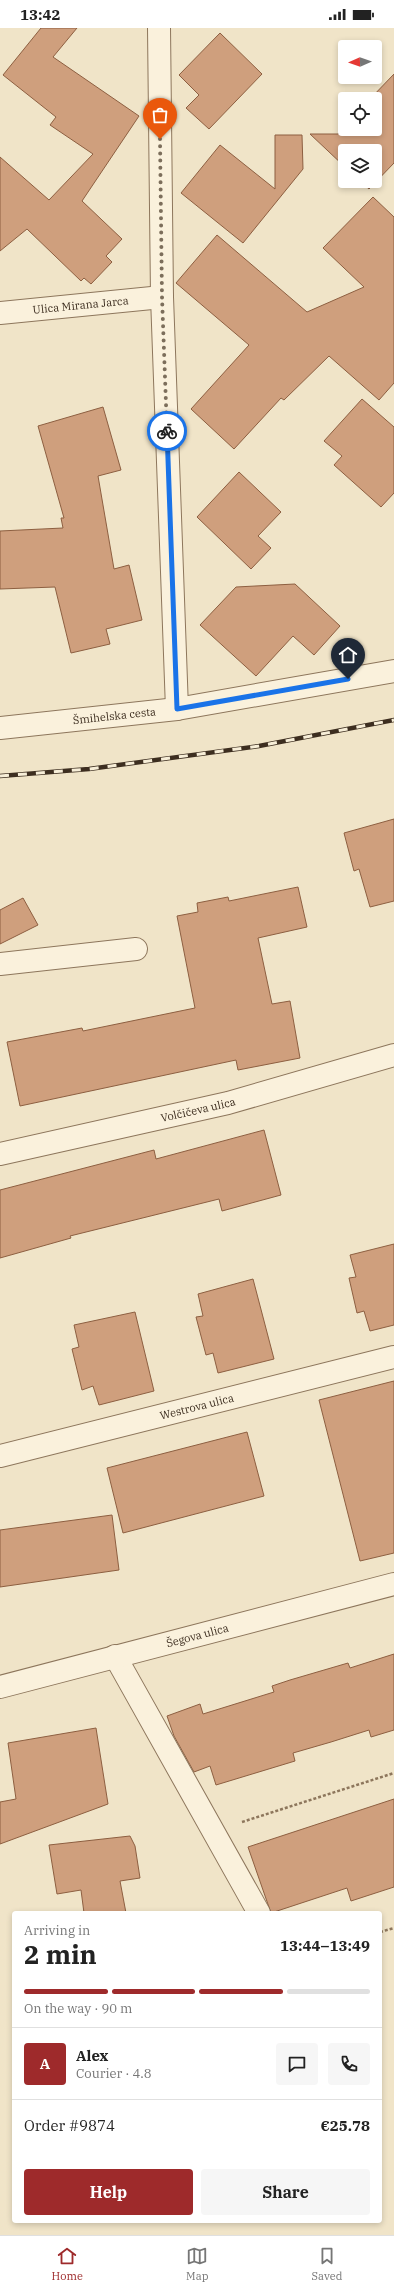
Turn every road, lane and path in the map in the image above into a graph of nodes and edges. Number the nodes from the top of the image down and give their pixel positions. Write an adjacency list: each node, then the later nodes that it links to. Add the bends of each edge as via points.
1 (159, 28): 2 (street)
2 (162, 297): 3 (street, Ulica Mirana Jarca); 5 (street)
3 (0, 313)
4 (394, 671): 5 (street, Šmihelska cesta)
5 (177, 709): 6 (street, Šmihelska cesta)
6 (0, 728)
7 (136, 949): 8 (street)
8 (0, 964)
9 (394, 1055): 10 (street, Volčičeva ulica, via 228,1103)
10 (0, 1154)
11 (394, 1357): 12 (street, Westrova ulica)
12 (0, 1456)
13 (394, 1584): 14 (street, Šegova ulica)
14 (116, 1656): 15 (street, Šegova ulica); 17 (street)
15 (0, 1687)
16 (394, 1773): 17 (path)
17 (213, 1831): 18 (street)
18 (258, 1911)
19 (394, 1928): 20 (path)
20 (382, 1931)

